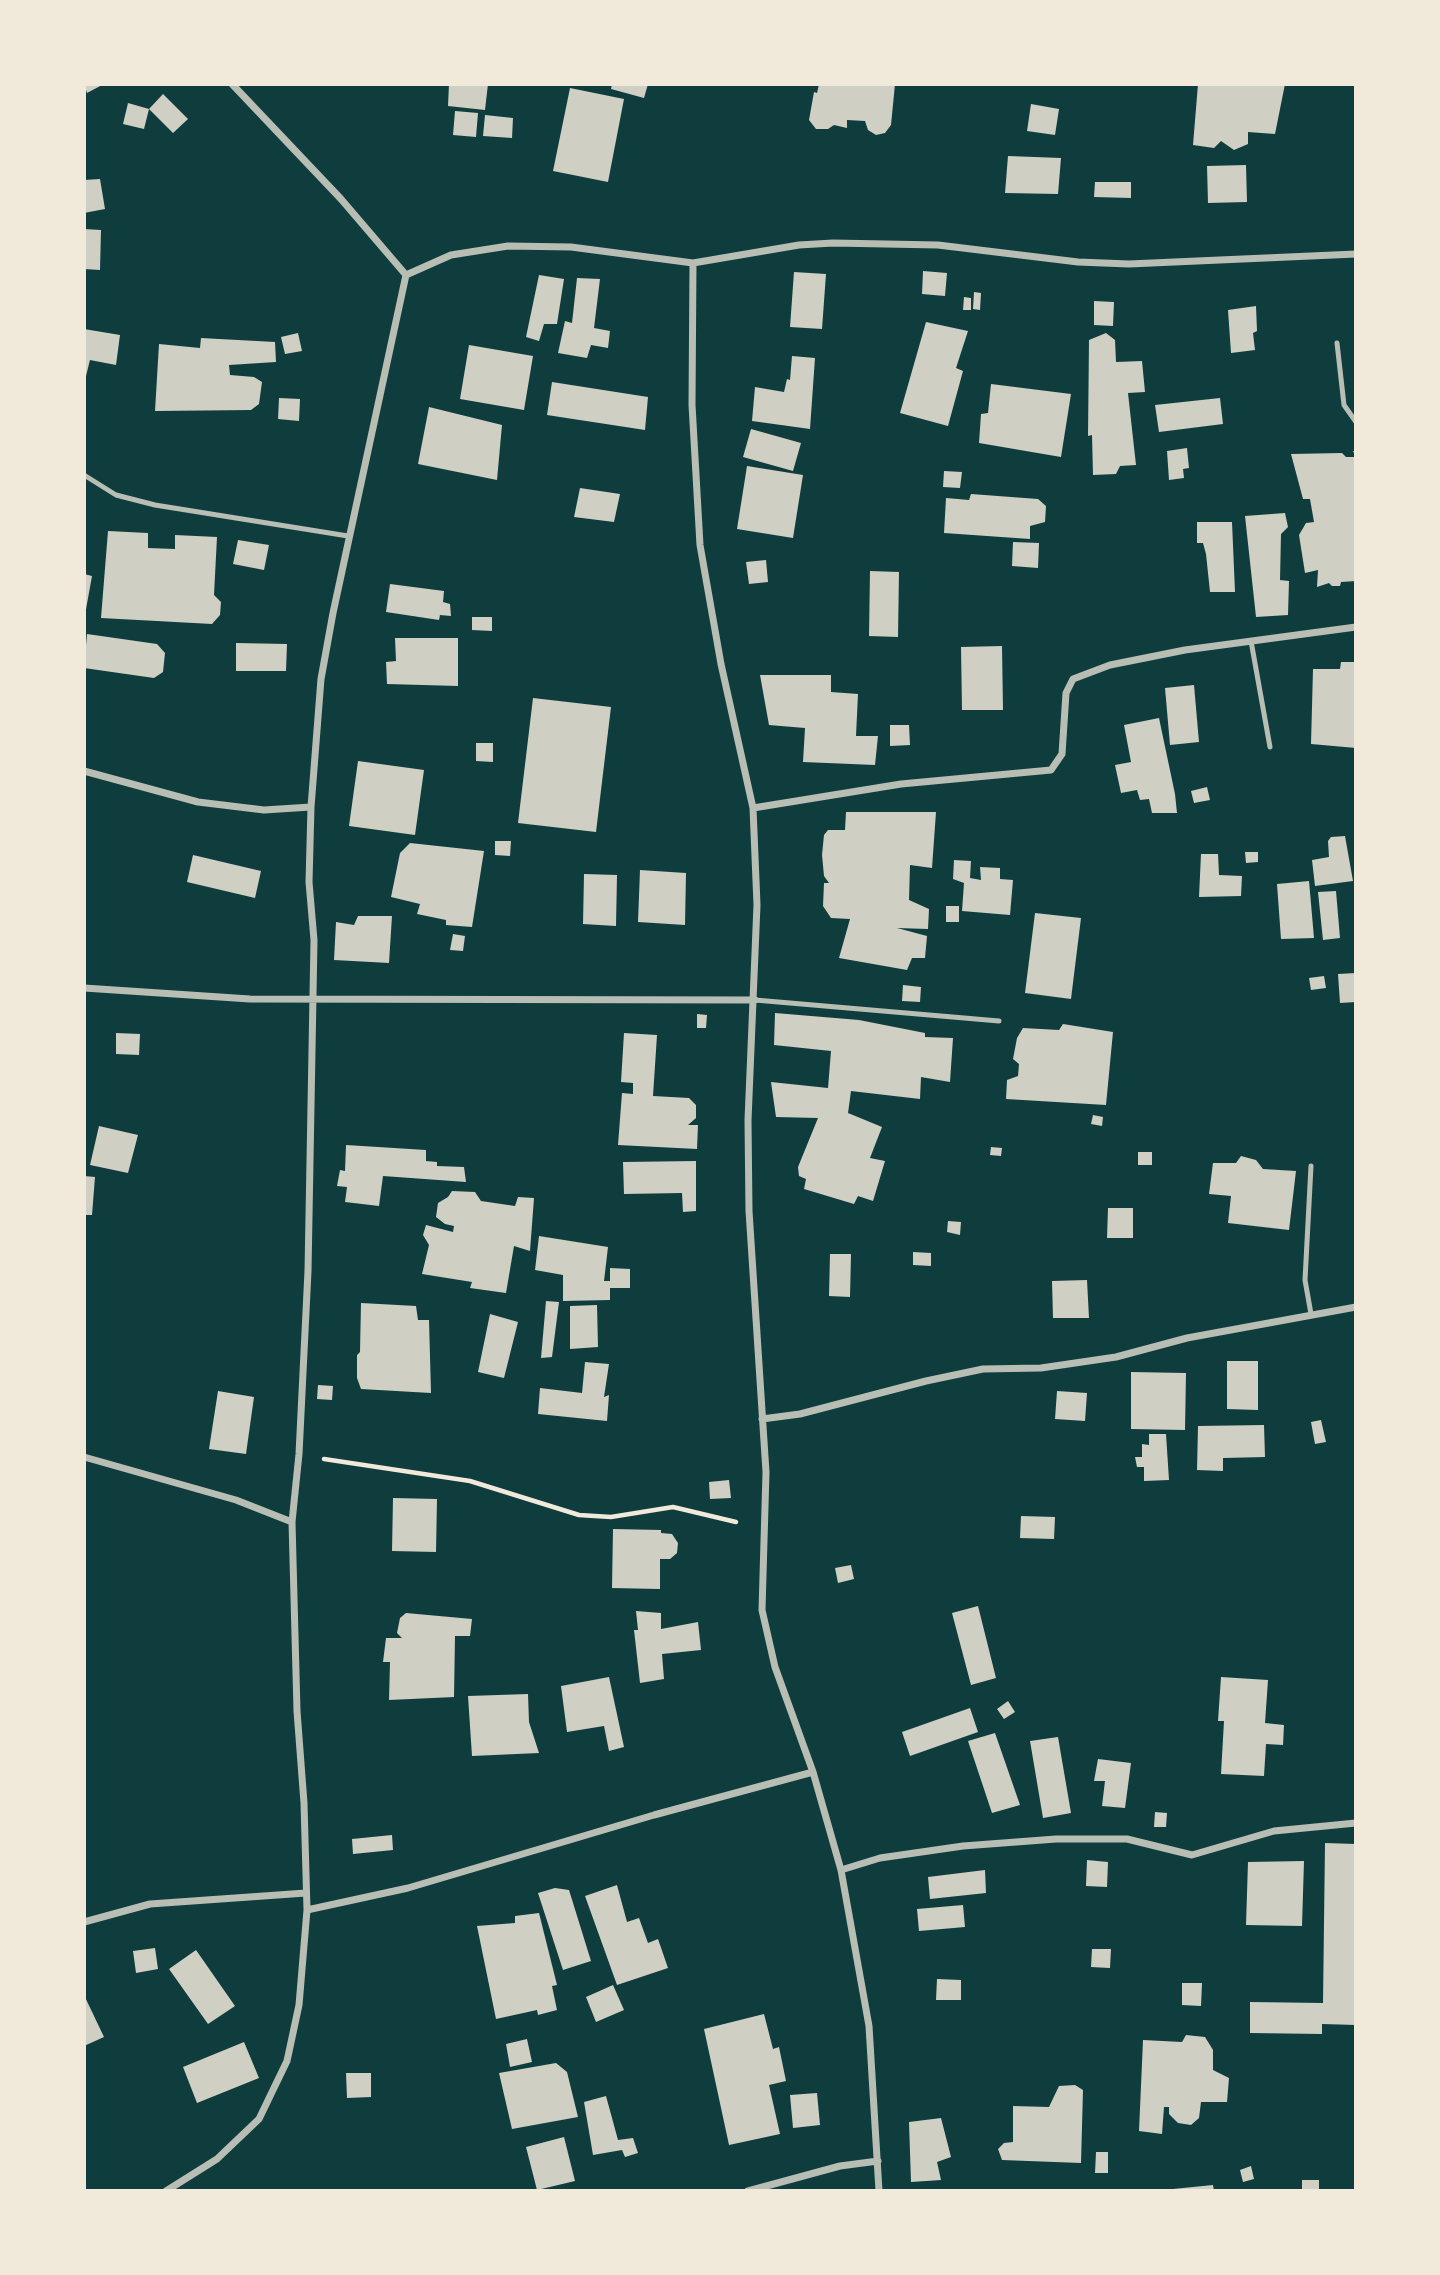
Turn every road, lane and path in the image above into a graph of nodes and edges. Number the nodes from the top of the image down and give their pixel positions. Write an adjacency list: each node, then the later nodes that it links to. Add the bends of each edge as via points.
1 (232, 84): 4 (street)
2 (1356, 254): 3 (street, via 1129,264 938,245 833,243)
3 (693, 263): 4 (street, via 571,247 508,246 451,256); 14 (street, via 692,405 700,545 720,664)
4 (406, 275): 8 (street)
5 (1337, 343): 6 (lane, via 1344,405)
6 (1356, 422)
7 (84, 475): 8 (lane, via 116,495 155,505)
8 (348, 536): 13 (street, via 321,679)
9 (1356, 627): 10 (street)
10 (1251, 641): 11 (lane); 14 (street, via 1110,665 1073,679 1066,693 1062,754 1051,770 901,784)
11 (1270, 747)
12 (84, 771): 13 (street, via 198,802 264,810)
13 (311, 807): 16 (street)
14 (753, 808): 17 (street)
15 (84, 988): 16 (street)
16 (313, 999): 17 (street); 23 (street)
17 (755, 1000): 18 (lane); 22 (street, via 748,1121 749,1210)
18 (999, 1021)
19 (1311, 1166): 21 (lane, via 1305,1280)
20 (1356, 1307): 21 (street)
21 (1311, 1314): 22 (street, via 1116,1357 1041,1368 983,1369 800,1414)
22 (762, 1419): 26 (street)
23 (299, 1454): 25 (street); 26 (path, via 470,1481 579,1515 611,1517 673,1507 736,1522)
24 (84, 1457): 25 (street, via 236,1500)
25 (292, 1522): 30 (street)
26 (763, 1523): 27 (street, via 762,1610 775,1667)
27 (813, 1772): 29 (street); 31 (street, via 408,1888)
28 (1356, 1823): 29 (street, via 1274,1830 1192,1855 1126,1839 1056,1839 963,1846 894,1856)
29 (841, 1870): 33 (street, via 869,2026)
30 (306, 1894): 31 (street); 32 (street, via 150,1904)
31 (307, 1910): 34 (street, via 299,2005 287,2061 259,2119 217,2159)
32 (84, 1922)
33 (878, 2161): 35 (street, via 839,2166); 36 (street)
34 (166, 2191)
35 (748, 2191)
36 (879, 2191)

